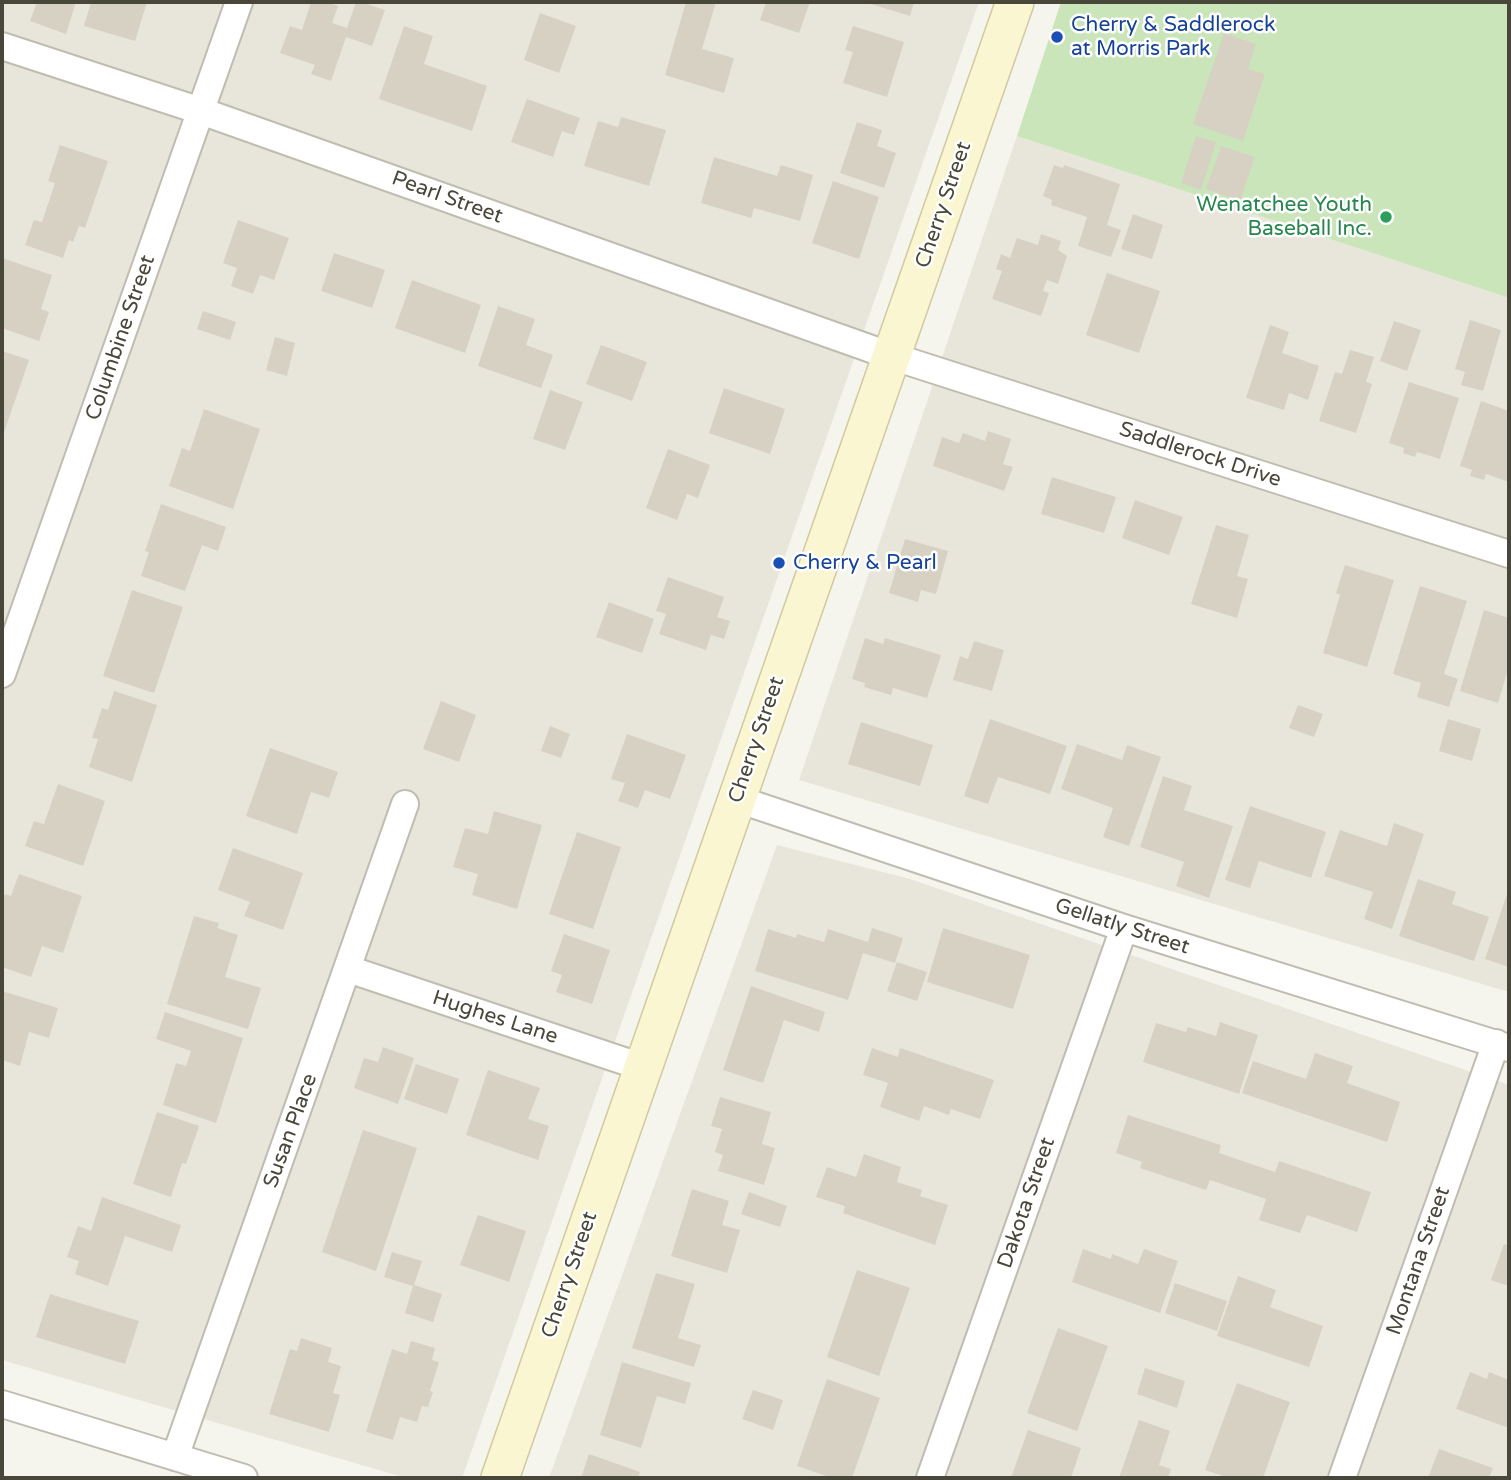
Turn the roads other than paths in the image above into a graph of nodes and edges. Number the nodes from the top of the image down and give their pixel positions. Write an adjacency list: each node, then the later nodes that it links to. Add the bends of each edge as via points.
1 (239, 2): 4 (street, Columbine Street)
2 (1015, 2): 5 (main road, Cherry Street)
3 (2, 47): 4 (street, Pearl Street)
4 (201, 111): 5 (street, Pearl Street); 7 (street, Columbine Street)
5 (891, 356): 6 (street, Saddlerock Drive); 8 (main road, Cherry Street)
6 (1509, 554)
7 (2, 674)
8 (737, 799): 10 (street, Gellatly Street); 13 (main road, Cherry Street)
9 (405, 804): 11 (street, Susan Place)
10 (1124, 928): 12 (street, Gellatly Street); 18 (street, Dakota Street)
11 (348, 969): 13 (street, Hughes Lane); 15 (street, Susan Place)
12 (1502, 1046): 19 (street, Montana Street)
13 (642, 1067): 17 (main road, Cherry Street)
14 (2, 1404): 15 (street)
15 (175, 1457): 16 (street)
16 (244, 1478)
17 (500, 1478)
18 (930, 1478)
19 (1342, 1478)

